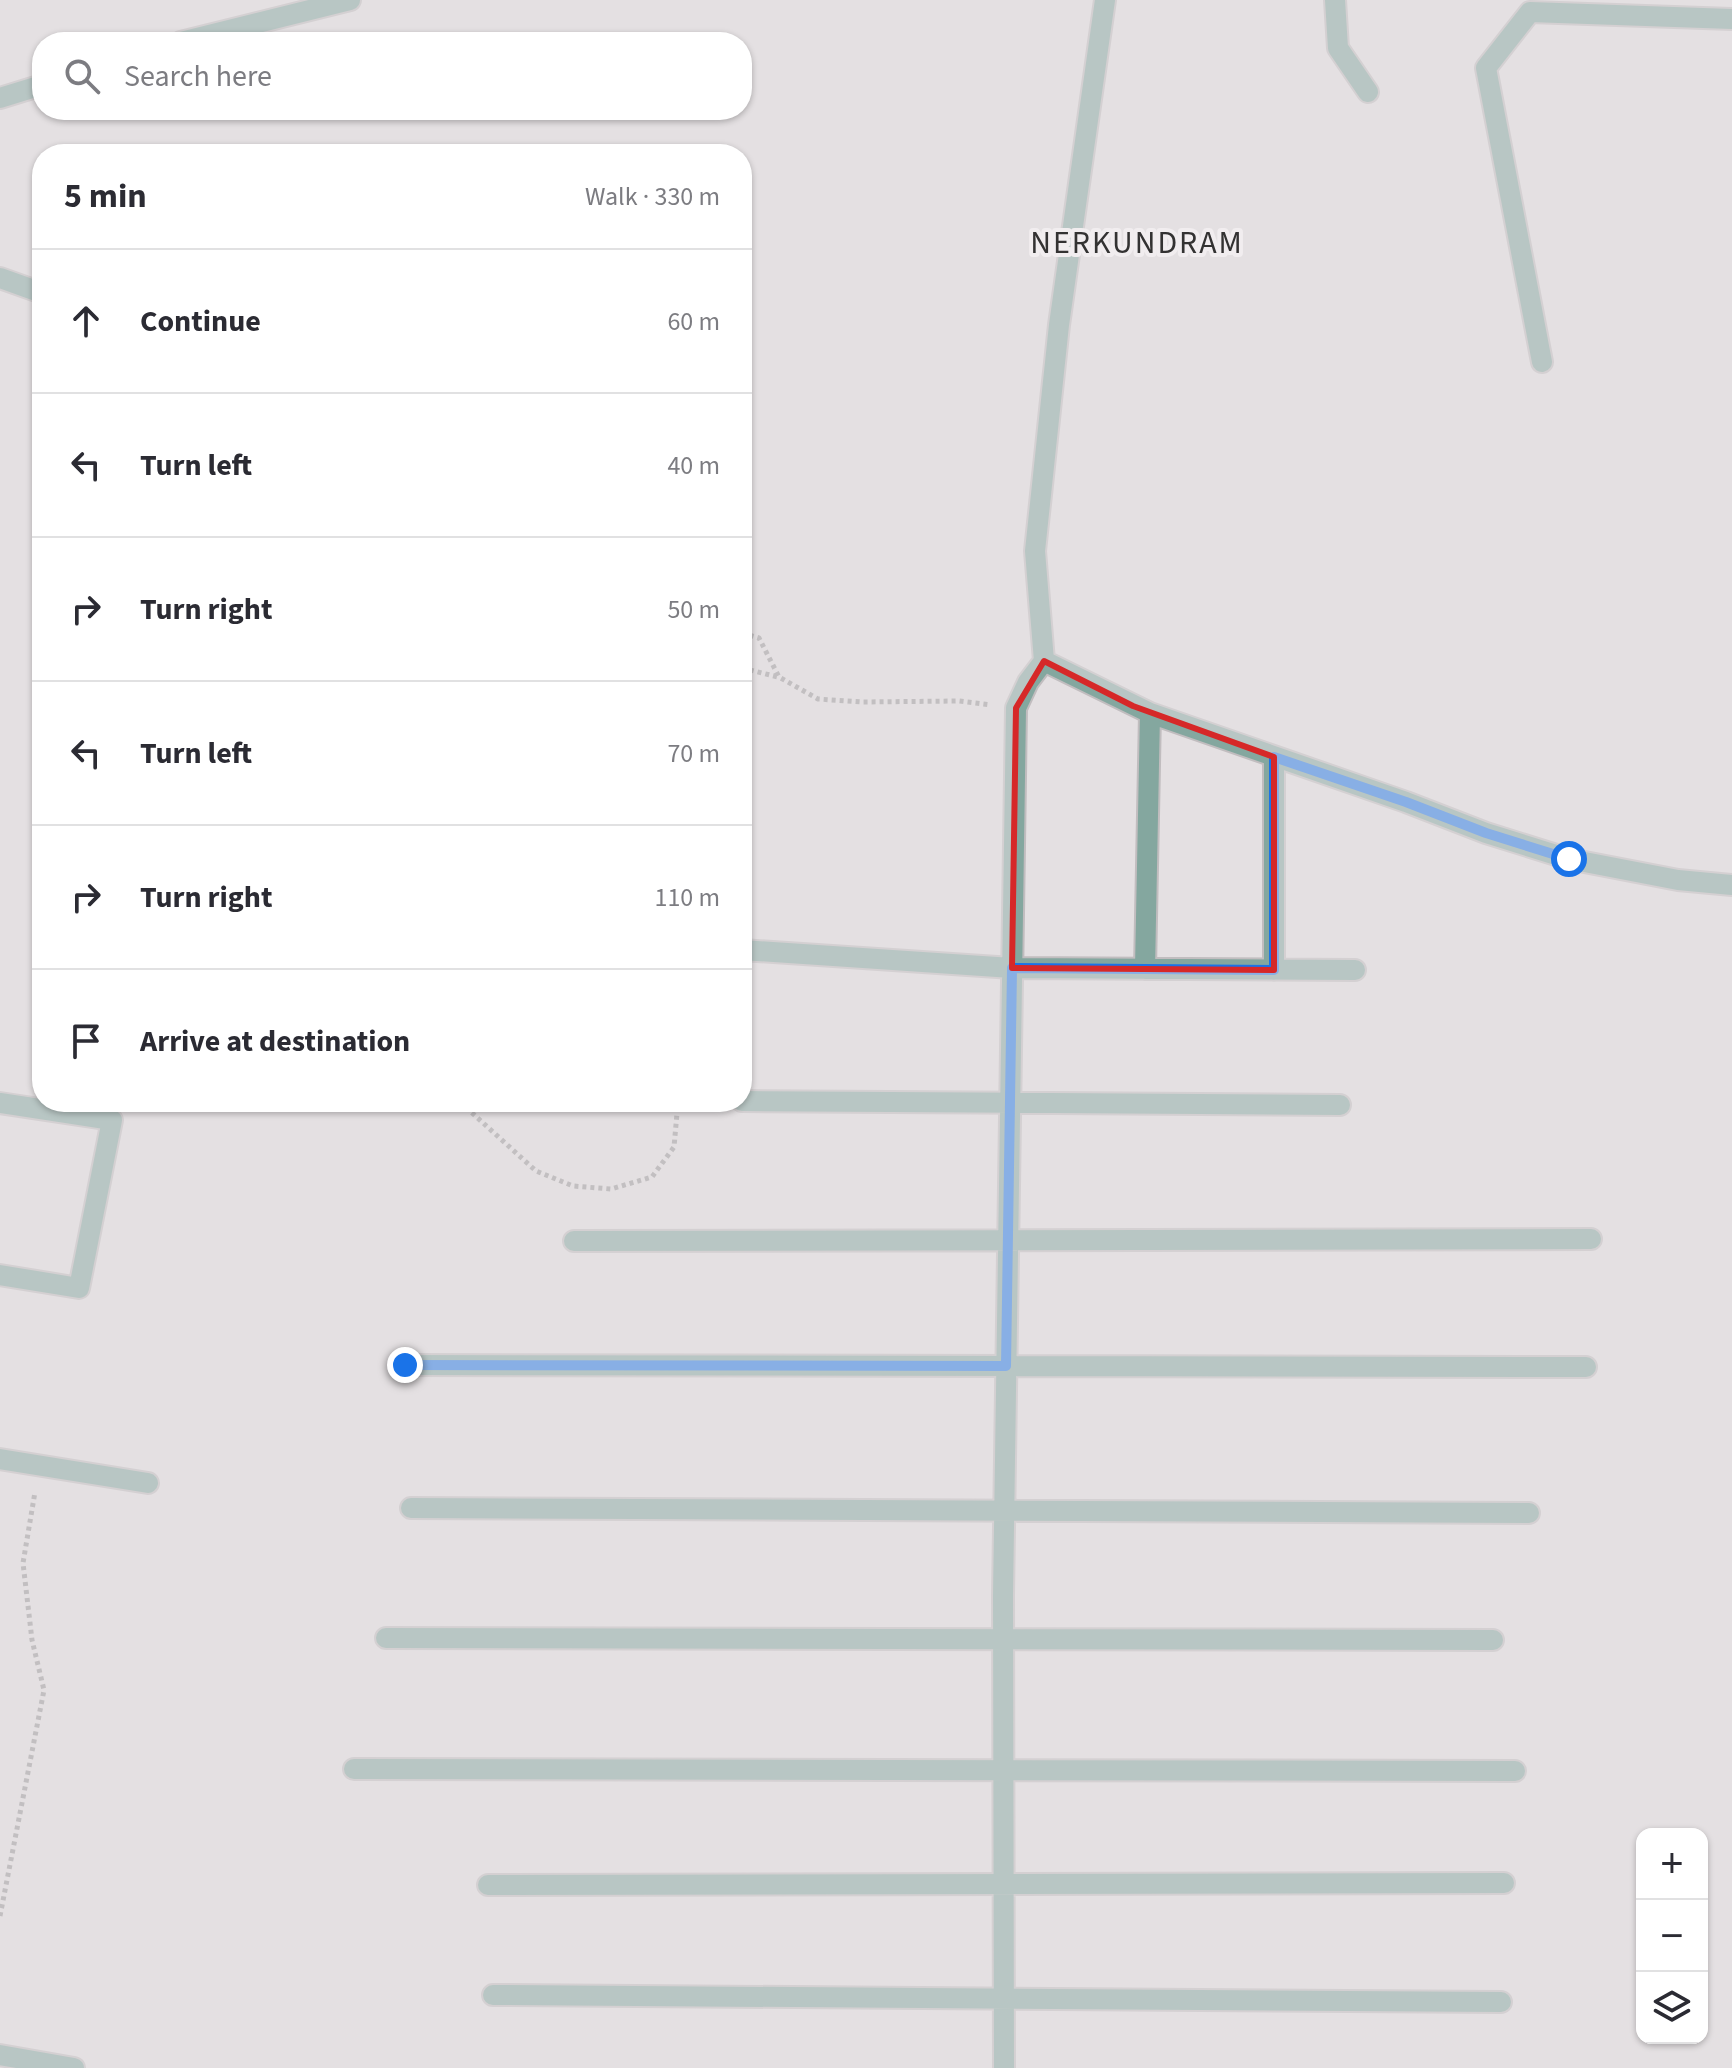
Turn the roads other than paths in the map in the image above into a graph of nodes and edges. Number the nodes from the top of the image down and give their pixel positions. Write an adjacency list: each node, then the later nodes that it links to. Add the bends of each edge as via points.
1 (350, 0): 5 (street)
2 (1105, 0): 12 (street, via 1059,325 1035,551)
3 (1335, 0): 7 (street, via 1338,48)
4 (1732, 19): 11 (street, via 1530,12 1486,68)
5 (221, 32)
6 (32, 88): 8 (street)
7 (1368, 92)
8 (0, 98)
9 (0, 278): 10 (street)
10 (32, 289)
11 (1542, 362)
12 (1044, 661): 13 (street); 17 (street, via 1016,708)
13 (1150, 713): 14 (street); 18 (street)
14 (1274, 757): 15 (street, via 1569,859); 19 (street)
15 (1732, 885)
16 (752, 951): 17 (street)
17 (1012, 968): 18 (street); 22 (street)
18 (1145, 969): 19 (street)
19 (1274, 970): 20 (street)
20 (1355, 970)
21 (752, 1101): 22 (street)
22 (1010, 1102): 24 (street); 27 (street)
23 (0, 1103): 25 (street)
24 (1340, 1105)
25 (32, 1108)
26 (59, 1112): 30 (street, via 112,1120 79,1288)
27 (1008, 1239): 28 (street); 29 (street); 32 (street)
28 (1591, 1239)
29 (574, 1241)
30 (0, 1275)
31 (405, 1365): 32 (street)
32 (1006, 1366): 33 (street); 37 (street)
33 (1586, 1367)
34 (0, 1459): 35 (street)
35 (148, 1483)
36 (411, 1508): 37 (street)
37 (1004, 1510): 38 (street); 40 (street)
38 (1529, 1513)
39 (386, 1638): 40 (street)
40 (1003, 1639): 41 (street); 43 (street)
41 (1493, 1640)
42 (354, 1769): 43 (street)
43 (1003, 1770): 44 (street); 46 (street)
44 (1515, 1771)
45 (1504, 1883): 46 (street)
46 (1004, 1884): 47 (street); 49 (street)
47 (488, 1885)
48 (493, 1995): 49 (street)
49 (1004, 1999): 50 (street); 53 (street)
50 (1501, 2002)
51 (0, 2055): 52 (street)
52 (74, 2068)
53 (1004, 2068)

